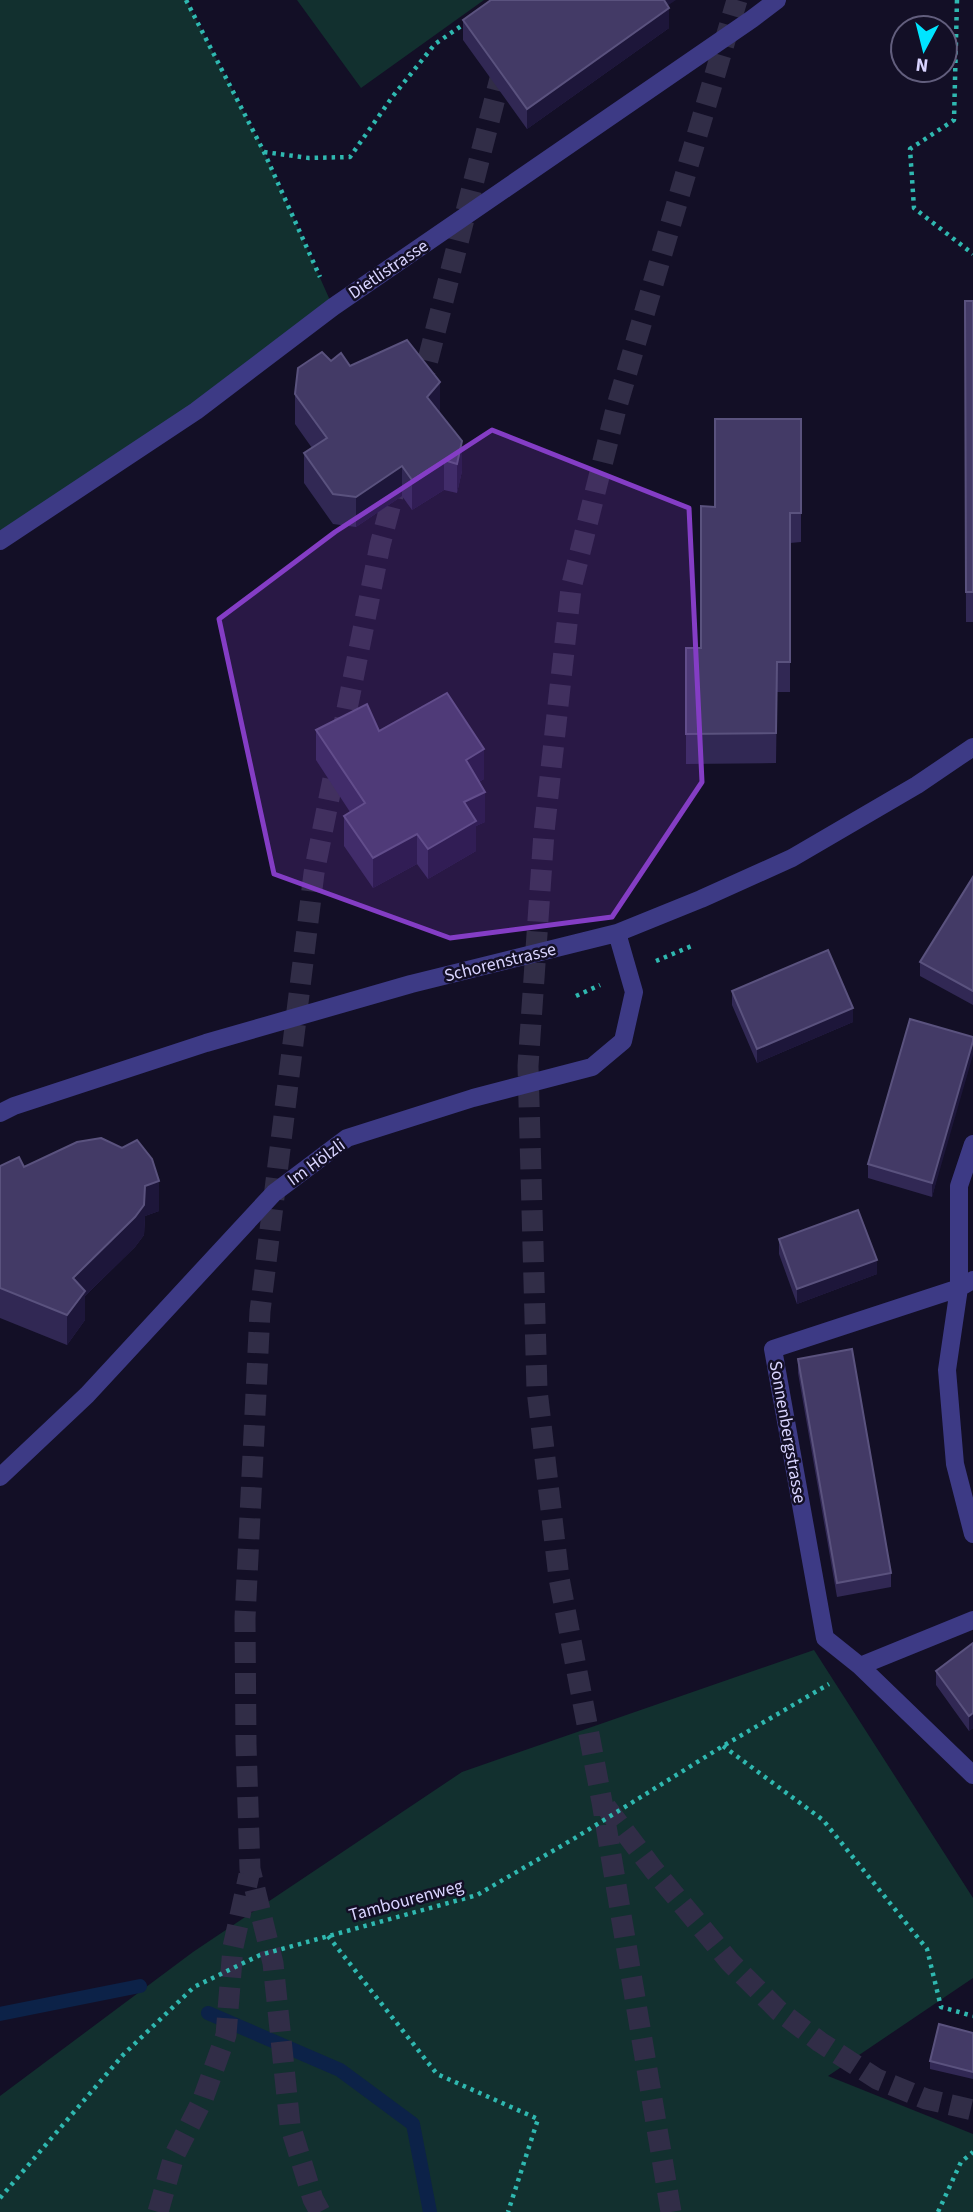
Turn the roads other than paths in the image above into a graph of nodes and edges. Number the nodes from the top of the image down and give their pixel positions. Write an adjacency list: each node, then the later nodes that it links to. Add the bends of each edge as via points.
1 (777, 0): 2 (street, Dietlistrasse, via 333,307 196,411)
2 (0, 541)
3 (973, 747): 4 (street, Schorenstrasse, via 792,858)
4 (617, 933): 5 (street, Schorenstrasse, via 411,984 206,1043); 8 (street, Im Hölzli, via 634,992 623,1041 593,1067 347,1138 274,1193 87,1395)
5 (0, 1113)
6 (973, 1144): 7 (street, via 959,1186)
7 (966, 1284): 9 (street, via 947,1370 955,1464); 11 (street, Sonnenbergstrasse, via 773,1349 825,1637)
8 (0, 1477)
9 (973, 1534)
10 (973, 1620): 11 (street)
11 (860, 1666): 12 (street)
12 (973, 1775)

